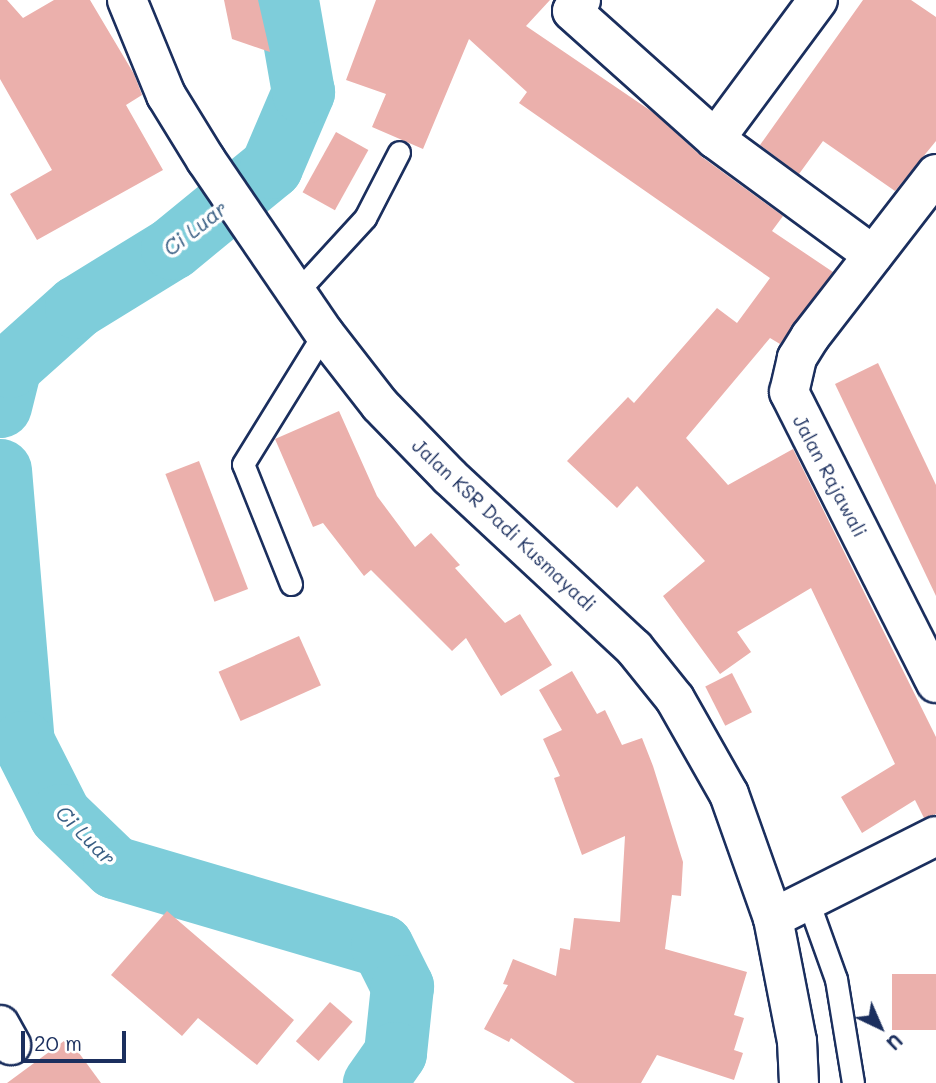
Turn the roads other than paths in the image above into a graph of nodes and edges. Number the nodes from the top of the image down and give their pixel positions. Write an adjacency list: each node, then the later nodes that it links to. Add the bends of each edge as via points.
1 (127, 0): 8 (street, Jalan KSR Dadi Kusmayadi, via 166,95)
2 (582, 0): 4 (street, via 572,11)
3 (818, 0): 4 (street)
4 (715, 138): 7 (street)
5 (399, 152): 8 (lane, via 365,218)
6 (931, 197): 7 (street, Jalan Rajawali)
7 (873, 255): 11 (street, Jalan Rajawali, via 797,358 789,392)
8 (296, 293): 9 (street, Jalan KSR Dadi Kusmayadi)
9 (324, 334): 10 (lane, via 243,464); 14 (street, Jalan KSR Dadi Kusmayadi, via 380,405 450,477 634,648 675,699 729,794)
10 (291, 584)
11 (936, 683)
12 (936, 836): 13 (street)
13 (808, 901): 14 (street); 16 (lane, via 836,979)
14 (773, 918): 15 (street, Jalan KSR Dadi Kusmayadi, via 797,1041)
15 (799, 1083)
16 (853, 1083)

